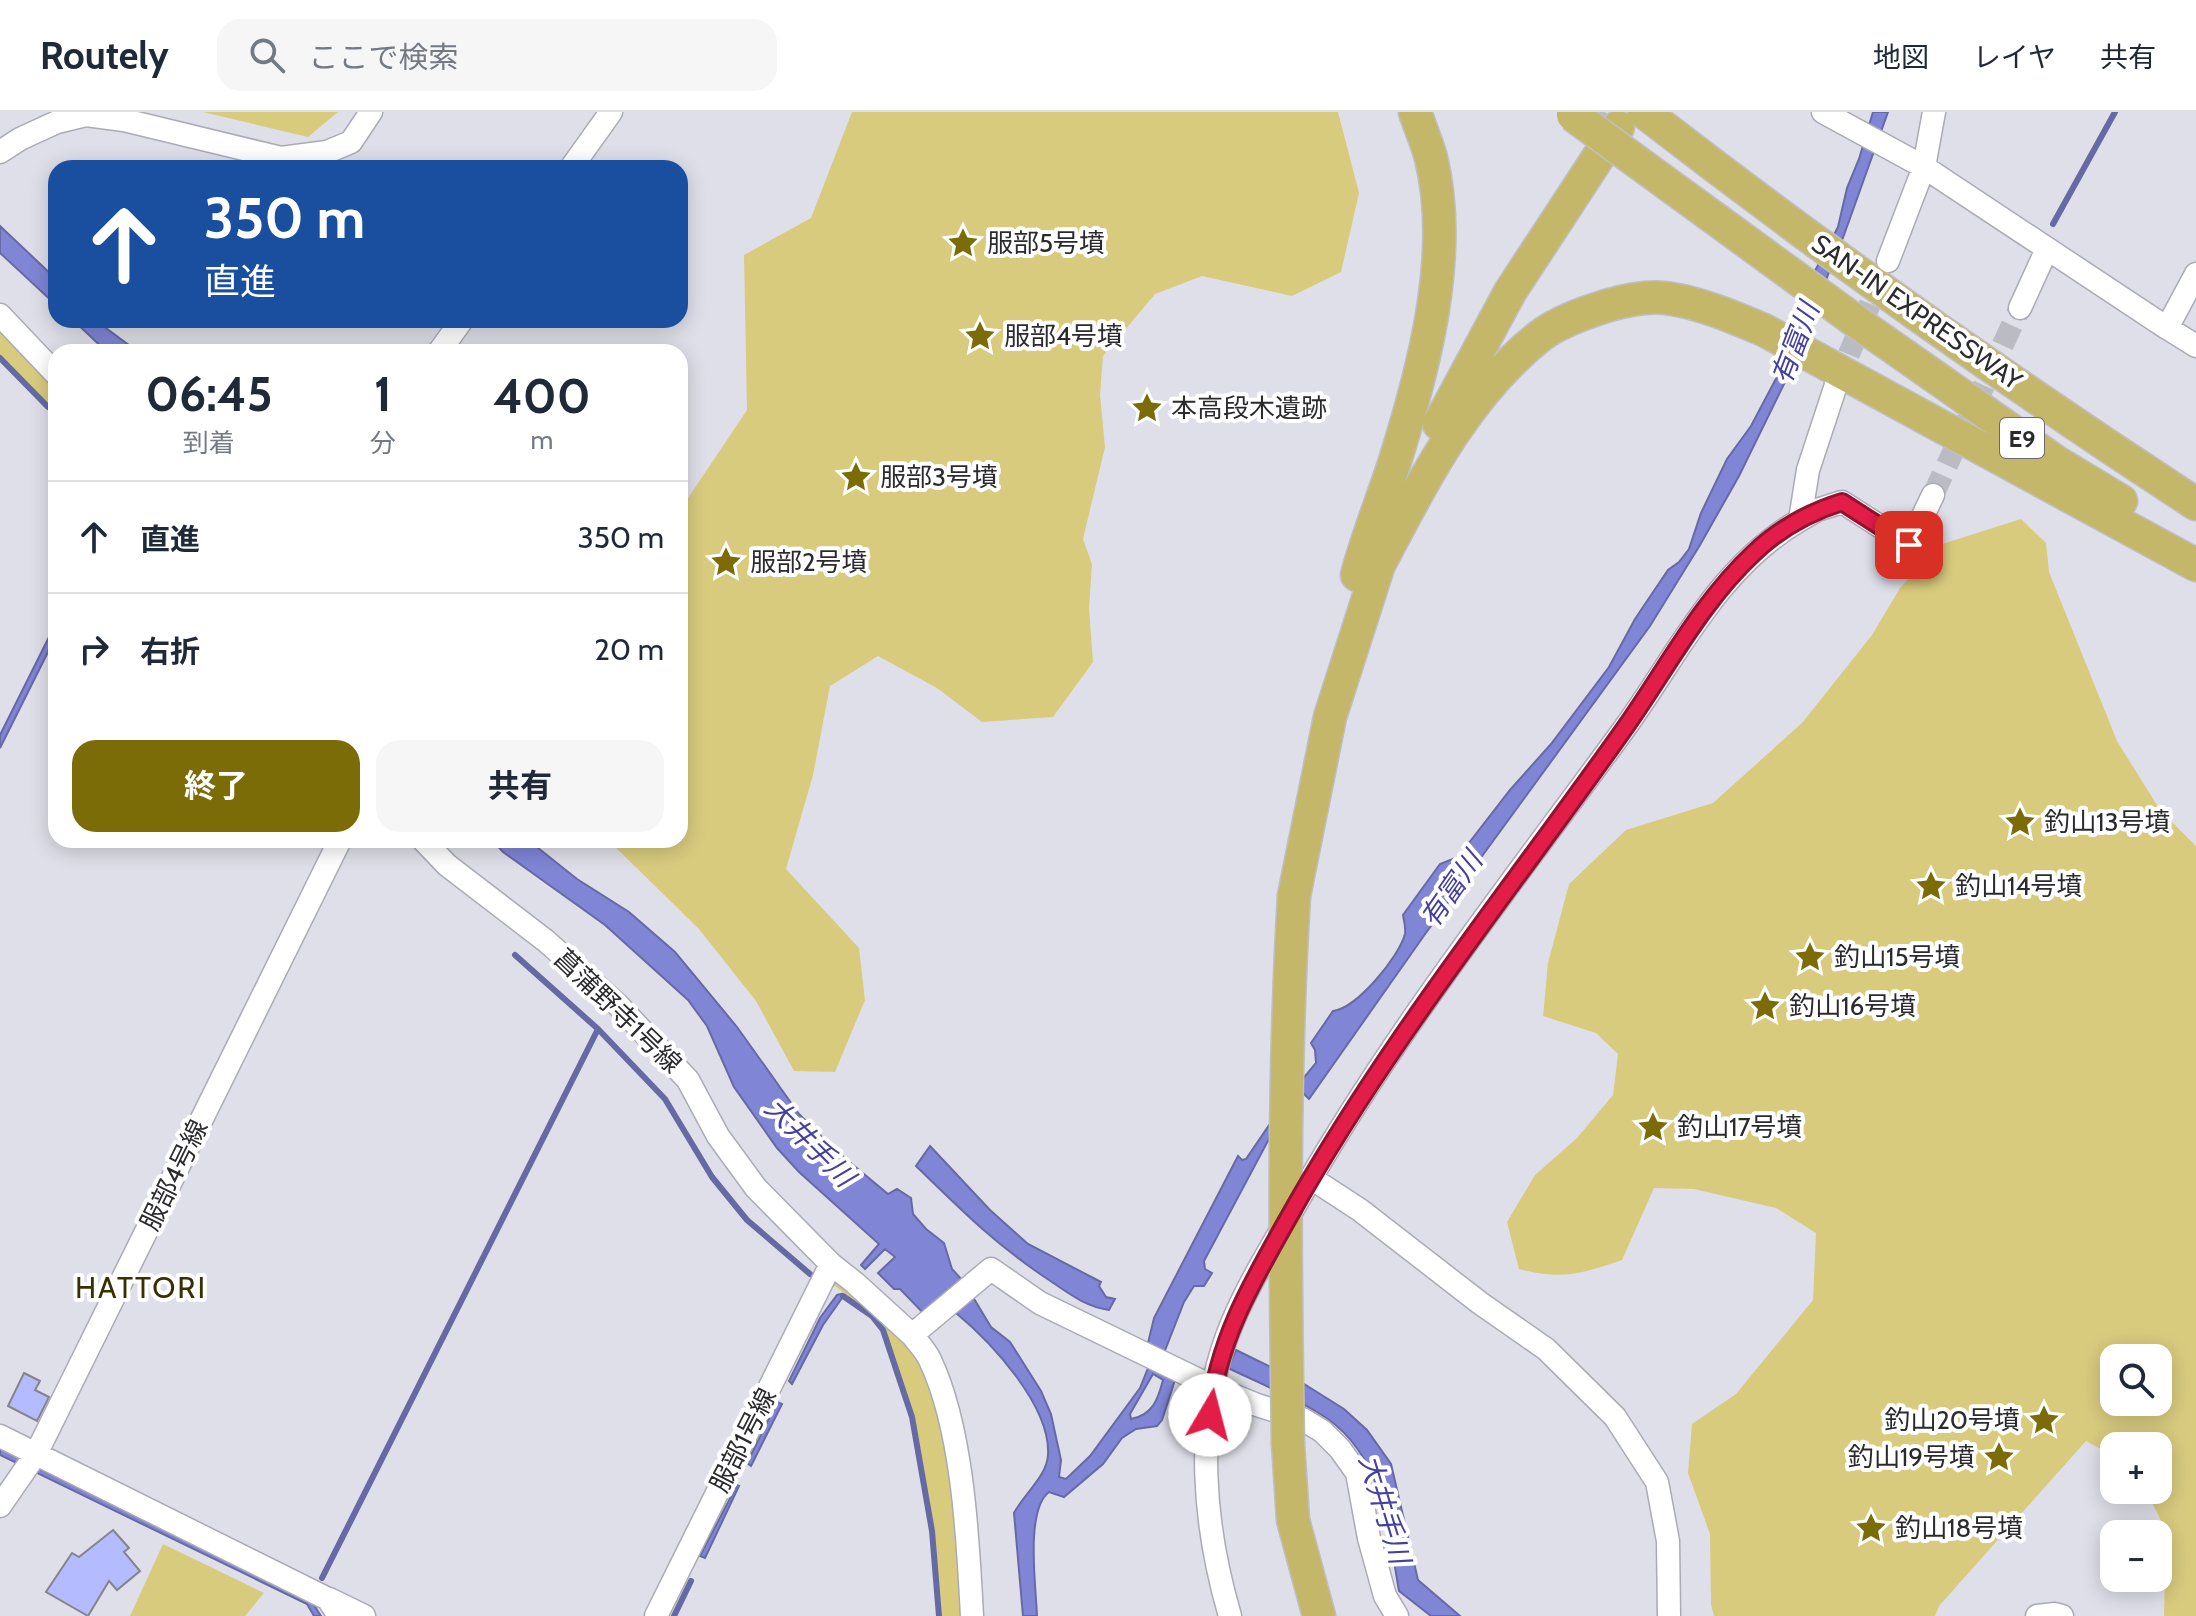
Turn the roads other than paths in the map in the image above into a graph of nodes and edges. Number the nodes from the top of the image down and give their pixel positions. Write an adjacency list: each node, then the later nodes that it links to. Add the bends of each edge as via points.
1 (371, 112): 7 (street, via 351,142 327,152 281,158 86,115 57,122)
2 (611, 112): 8 (street)
3 (1415, 112): 19 (highway, via 1431,159 1439,271)
4 (1823, 112): 9 (street)
5 (1934, 112): 9 (street)
6 (1609, 116): 11 (highway, SAN-IN EXPRESSWAY / E9, via 1679,139 1777,212); 19 (highway, via 1515,248); 23 (highway, SAN-IN EXPRESSWAY / E9, bridge, via 1854,320 2058,463); 25 (highway, via 1436,430)
7 (0, 152)
8 (577, 160)
9 (1924, 167): 10 (street); 11 (street)
10 (2046, 251): 13 (street); 15 (street)
11 (1879, 270): 21 (highway, SAN-IN EXPRESSWAY / E9, via 2078,427)
12 (2196, 274): 15 (street)
13 (2020, 308)
14 (0, 315): 17 (street)
15 (2167, 328): 16 (street)
16 (2196, 346)
17 (48, 366)
18 (1835, 376): 22 (street, via 1808,470); 24 (highway); 25 (highway, via 1764,330 1671,298 1626,300 1586,312 1542,334 1458,423)
19 (1394, 463): 28 (highway, via 1319,717)
20 (1933, 495): 22 (street, via 1909,545 1842,502)
21 (2196, 504)
22 (1800, 520): 29 (street, via 1755,552 1719,589 1623,732 1458,954)
23 (2196, 546)
24 (2196, 565)
25 (1374, 574): 28 (highway, via 1330,717)
26 (336, 848): 35 (street, 服部4号線)
27 (431, 848): 30 (street, 菖蒲野寺1号線, via 618,1005 688,1080 718,1136 756,1188)
28 (1288, 897): 34 (highway, bridge)
29 (1311, 1178): 32 (street, via 1251,1285); 45 (street, via 1546,1349 1615,1417 1657,1482 1668,1541)
30 (831, 1264): 31 (street, 菖蒲野寺1号線); 39 (street, 服部1号線)
31 (916, 1331): 32 (street, via 991,1269 1040,1303); 40 (street, 菖蒲野寺1号線, via 945,1400 959,1467)
32 (1206, 1383): 41 (street, via 1209,1516); 44 (street, via 1302,1419 1340,1449 1357,1473 1385,1596)
33 (0, 1436): 35 (street)
34 (1281, 1444): 42 (highway, via 1281,1524); 43 (highway, via 1293,1520)
35 (36, 1454): 36 (street, 服部4号線); 37 (street)
36 (0, 1506)
37 (333, 1607): 38 (street)
38 (364, 1616)
39 (656, 1616)
40 (972, 1616)
41 (1230, 1616)
42 (1305, 1616)
43 (1319, 1616)
44 (1397, 1616)
45 (1669, 1616)
46 (2037, 1616): 47 (street)
47 (2062, 1616)

